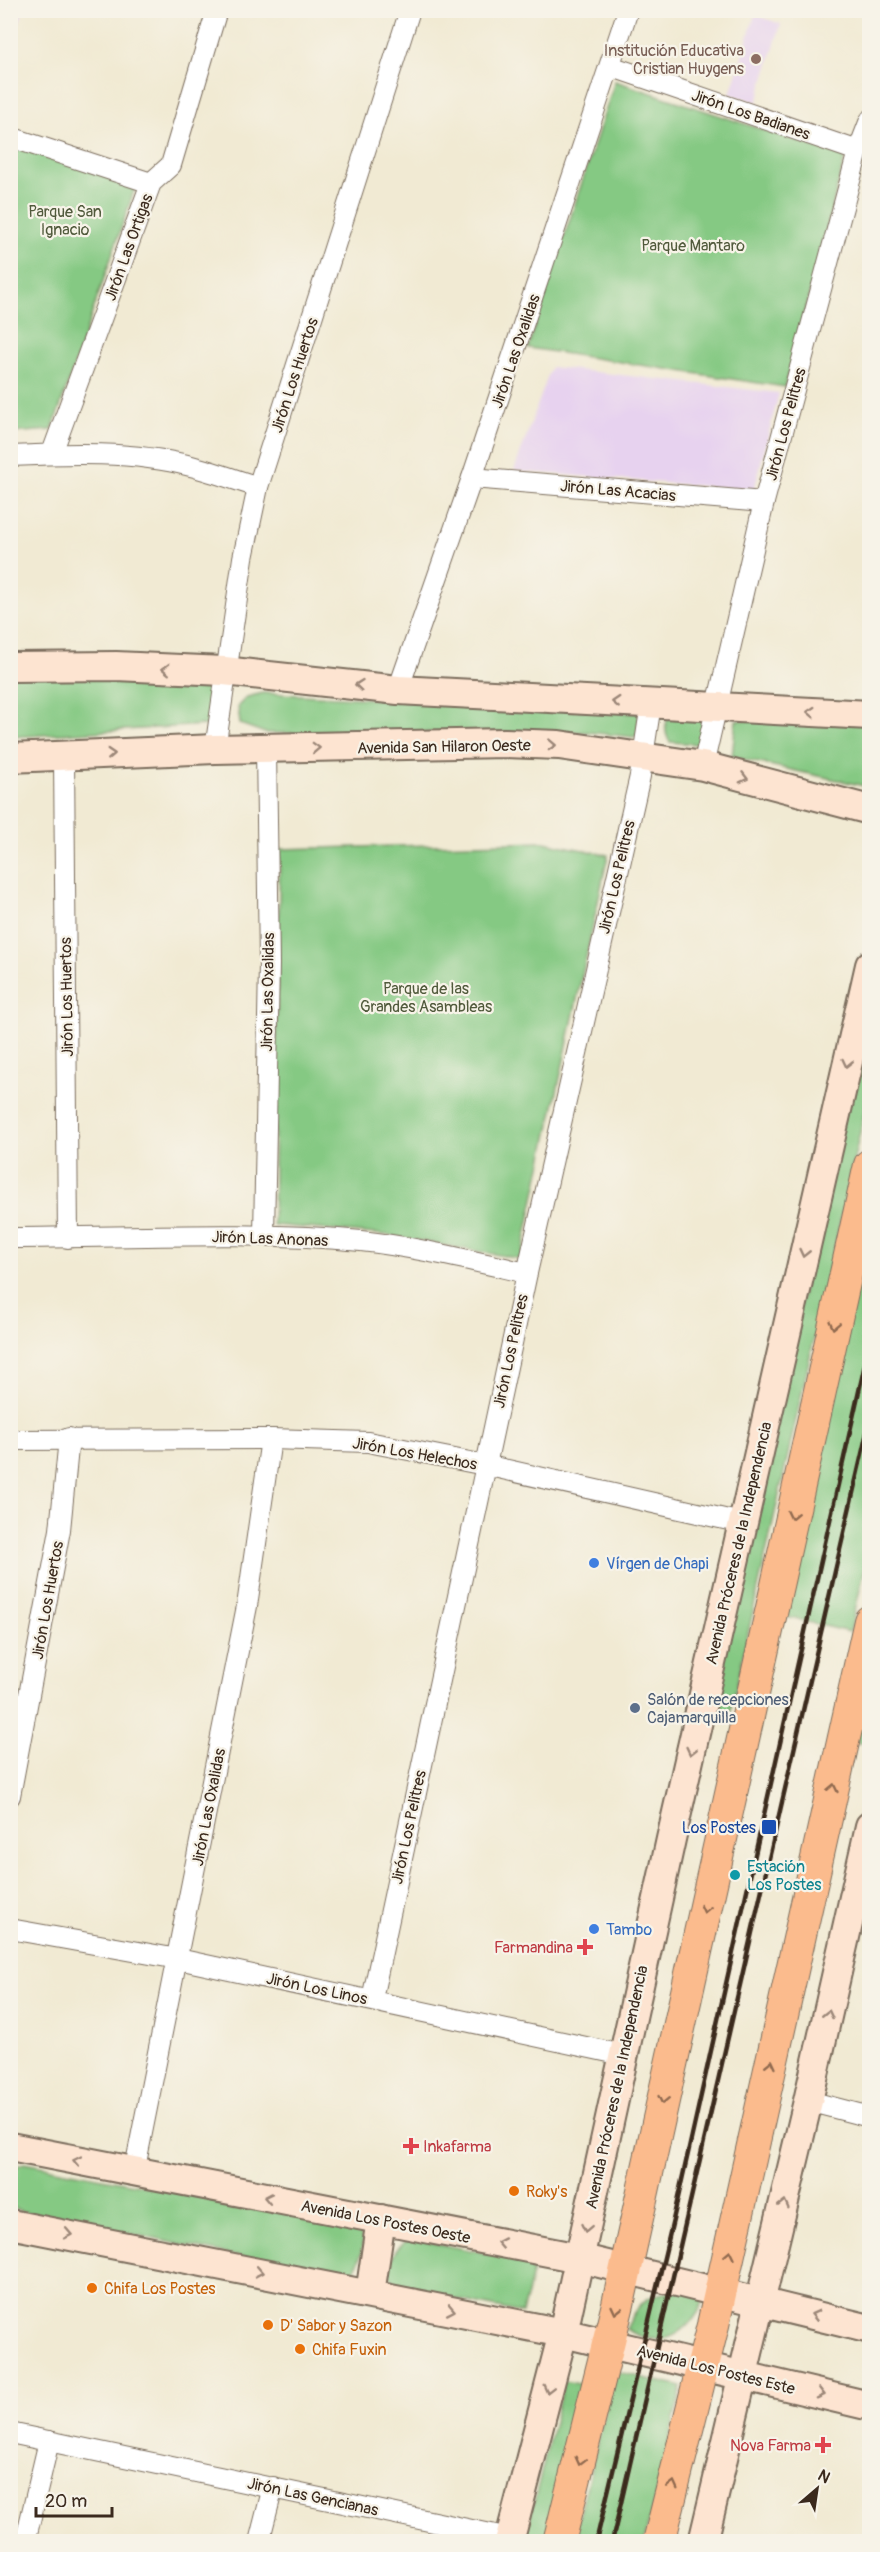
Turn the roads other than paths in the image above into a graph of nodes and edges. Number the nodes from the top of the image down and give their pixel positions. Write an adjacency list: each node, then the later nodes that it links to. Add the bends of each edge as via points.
1 (217, 10): 8 (street, Jirón Las Ortigas, via 171,165)
2 (628, 10): 4 (street, Jirón Las Oxalidas)
3 (403, 12): 12 (street, Jirón Los Huertos)
4 (610, 66): 7 (street, Jirón Los Badianes); 11 (street, Jirón Las Oxalidas)
5 (870, 120): 7 (street, Jirón Los Pelitres)
6 (10, 136): 8 (street)
7 (858, 151): 13 (street, Jirón Los Pelitres)
8 (151, 183): 9 (street, Jirón Las Ortigas)
9 (52, 453): 10 (street); 12 (street, via 132,456 190,466)
10 (10, 456)
11 (472, 478): 13 (street, Jirón Las Acacias); 16 (street, Jirón Las Oxalidas)
12 (258, 487): 15 (street, Jirón Los Huertos)
13 (764, 502): 18 (street, Jirón Los Pelitres)
14 (10, 667): 15 (main road, one-way to 14)
15 (224, 671): 16 (main road, one-way to 15); 21 (street, Jirón Los Huertos)
16 (398, 690): 17 (main road, one-way to 16)
17 (651, 704): 18 (main road); 23 (street, Jirón Los Pelitres)
18 (716, 707): 19 (main road, one-way to 18); 25 (street, Jirón Los Pelitres)
19 (870, 715)
20 (266, 748): 21 (main road, Avenida San Hilaron Oeste); 23 (main road, Avenida San Hilaron Oeste, one-way to 23, via 505,743 559,745); 29 (street, Jirón Las Oxalidas, via 269,964)
21 (215, 749): 22 (main road, Avenida San Hilaron Oeste, one-way to 21)
22 (64, 756): 24 (main road, Avenida San Hilaron Oeste); 31 (street, Jirón Los Huertos)
23 (644, 757): 25 (main road, Avenida San Hilaron Oeste); 32 (street, Jirón Los Pelitres)
24 (10, 758)
25 (703, 766): 26 (main road, Avenida San Hilaron Oeste, one-way to 26)
26 (870, 810)
27 (870, 965): 37 (main road, Avenida Próceres de la Independencia, one-way to 37)
28 (870, 1165): 52 (main road, one-way to 52)
29 (264, 1235): 31 (street, Jirón Las Anonas); 32 (street, Jirón Las Anonas, via 375,1243)
30 (10, 1238): 31 (street, Jirón Las Anonas)
31 (68, 1238)
32 (527, 1274): 36 (street, Jirón Los Pelitres)
33 (69, 1438): 34 (street, Jirón Los Helechos); 35 (street, Jirón Los Helechos); 39 (street, Jirón Los Huertos, via 56,1553)
34 (271, 1439): 36 (street, Jirón Los Helechos, via 368,1442); 42 (street, Jirón Las Oxalidas, via 248,1606)
35 (10, 1440)
36 (485, 1465): 37 (street, Jirón Los Helechos); 43 (street, Jirón Los Pelitres)
37 (742, 1523): 44 (main road, Avenida Próceres de la Independencia, one-way to 44)
38 (870, 1621): 53 (main road, one-way to 38)
39 (10, 1796)
40 (870, 1826): 45 (main road, one-way to 40)
41 (10, 1929): 42 (street, Jirón Los Linos)
42 (178, 1959): 43 (street, Jirón Los Linos); 48 (street, Jirón Las Oxalidas)
43 (372, 1999): 44 (street, Jirón Los Linos)
44 (623, 2055): 51 (main road, Avenida Próceres de la Independencia, one-way to 51)
45 (808, 2101): 46 (street); 55 (main road, one-way to 45)
46 (870, 2116)
47 (10, 2148): 48 (main road, Avenida Los Postes Oeste, one-way to 47)
48 (134, 2173): 49 (main road, Avenida Los Postes Oeste, one-way to 48)
49 (381, 2219): 51 (main road, Avenida Los Postes Oeste, one-way to 49); 54 (main road)
50 (10, 2224): 54 (main road, one-way to 54)
51 (579, 2258): 52 (main road, Avenida Los Postes Oeste); 57 (main road, Avenida Próceres de la Independencia)
52 (625, 2268): 53 (main road, Avenida Los Postes Oeste); 58 (main road, one-way to 58)
53 (721, 2292): 55 (main road, Avenida Los Postes Oeste); 59 (main road)
54 (370, 2294): 57 (main road, one-way to 57)
55 (760, 2301): 56 (main road, one-way to 55); 60 (main road)
56 (870, 2330)
57 (563, 2333): 58 (main road, Avenida Los Postes Este); 65 (main road, Avenida Próceres de la Independencia, one-way to 65)
58 (609, 2343): 59 (main road, Avenida Los Postes Este); 68 (main road, one-way to 68)
59 (703, 2366): 60 (main road, Avenida Los Postes Este); 69 (main road, one-way to 59)
60 (744, 2375): 61 (main road, Avenida Los Postes Este, one-way to 61); 70 (main road)
61 (870, 2406)
62 (10, 2433): 63 (street, Jirón Las Gencianas)
63 (49, 2441): 64 (street, Jirón Las Gencianas); 66 (street)
64 (273, 2487): 65 (street, Jirón Las Gencianas); 67 (street)
65 (510, 2540)
66 (25, 2541)
67 (259, 2541)
68 (559, 2541)
69 (659, 2541)
70 (703, 2541)

